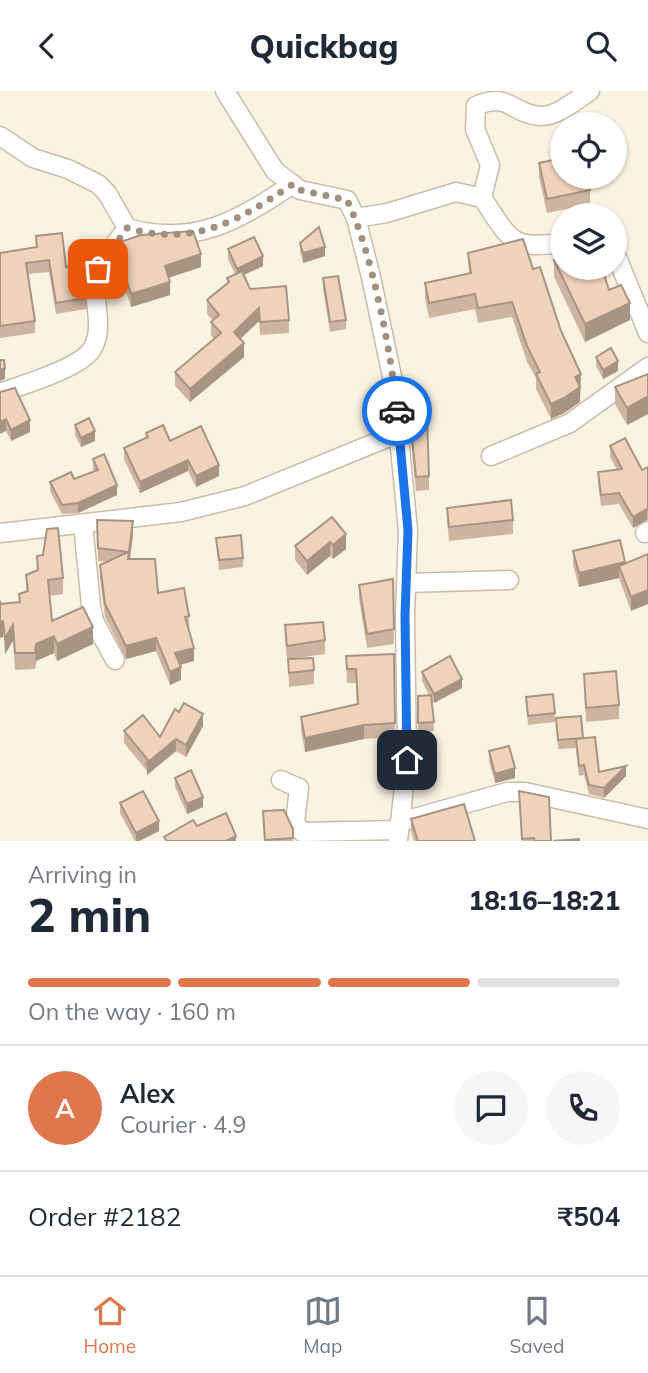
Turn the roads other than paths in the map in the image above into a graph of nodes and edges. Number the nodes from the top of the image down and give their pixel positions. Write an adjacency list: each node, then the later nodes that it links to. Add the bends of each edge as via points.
1 (225, 91): 4 (street, via 275,171)
2 (590, 91): 5 (street, via 551,115 542,116 498,95 488,96 476,106 475,129 490,165)
3 (0, 136): 7 (street, via 33,158 97,184)
4 (293, 184): 6 (street, via 300,190 347,200); 7 (street, via 244,217 196,234 147,234)
5 (482, 198): 6 (street, via 456,193); 8 (street, via 518,244)
6 (356, 218): 13 (street, via 394,386)
7 (127, 228): 12 (street, via 98,269 98,331 92,349 79,362)
8 (550, 244)
9 (626, 280): 10 (street)
10 (648, 334)
11 (648, 367): 14 (street, via 570,423)
12 (0, 393)
13 (399, 433): 15 (street, via 245,496 181,512); 18 (street, via 408,530)
14 (491, 456)
15 (83, 524): 16 (street); 19 (street, via 90,606)
16 (0, 533)
17 (509, 580): 18 (street)
18 (406, 583): 22 (street, via 407,747)
19 (115, 660)
20 (281, 780): 22 (street, via 299,788 295,823 302,832)
21 (648, 819): 22 (street, via 507,792)
22 (399, 831)

